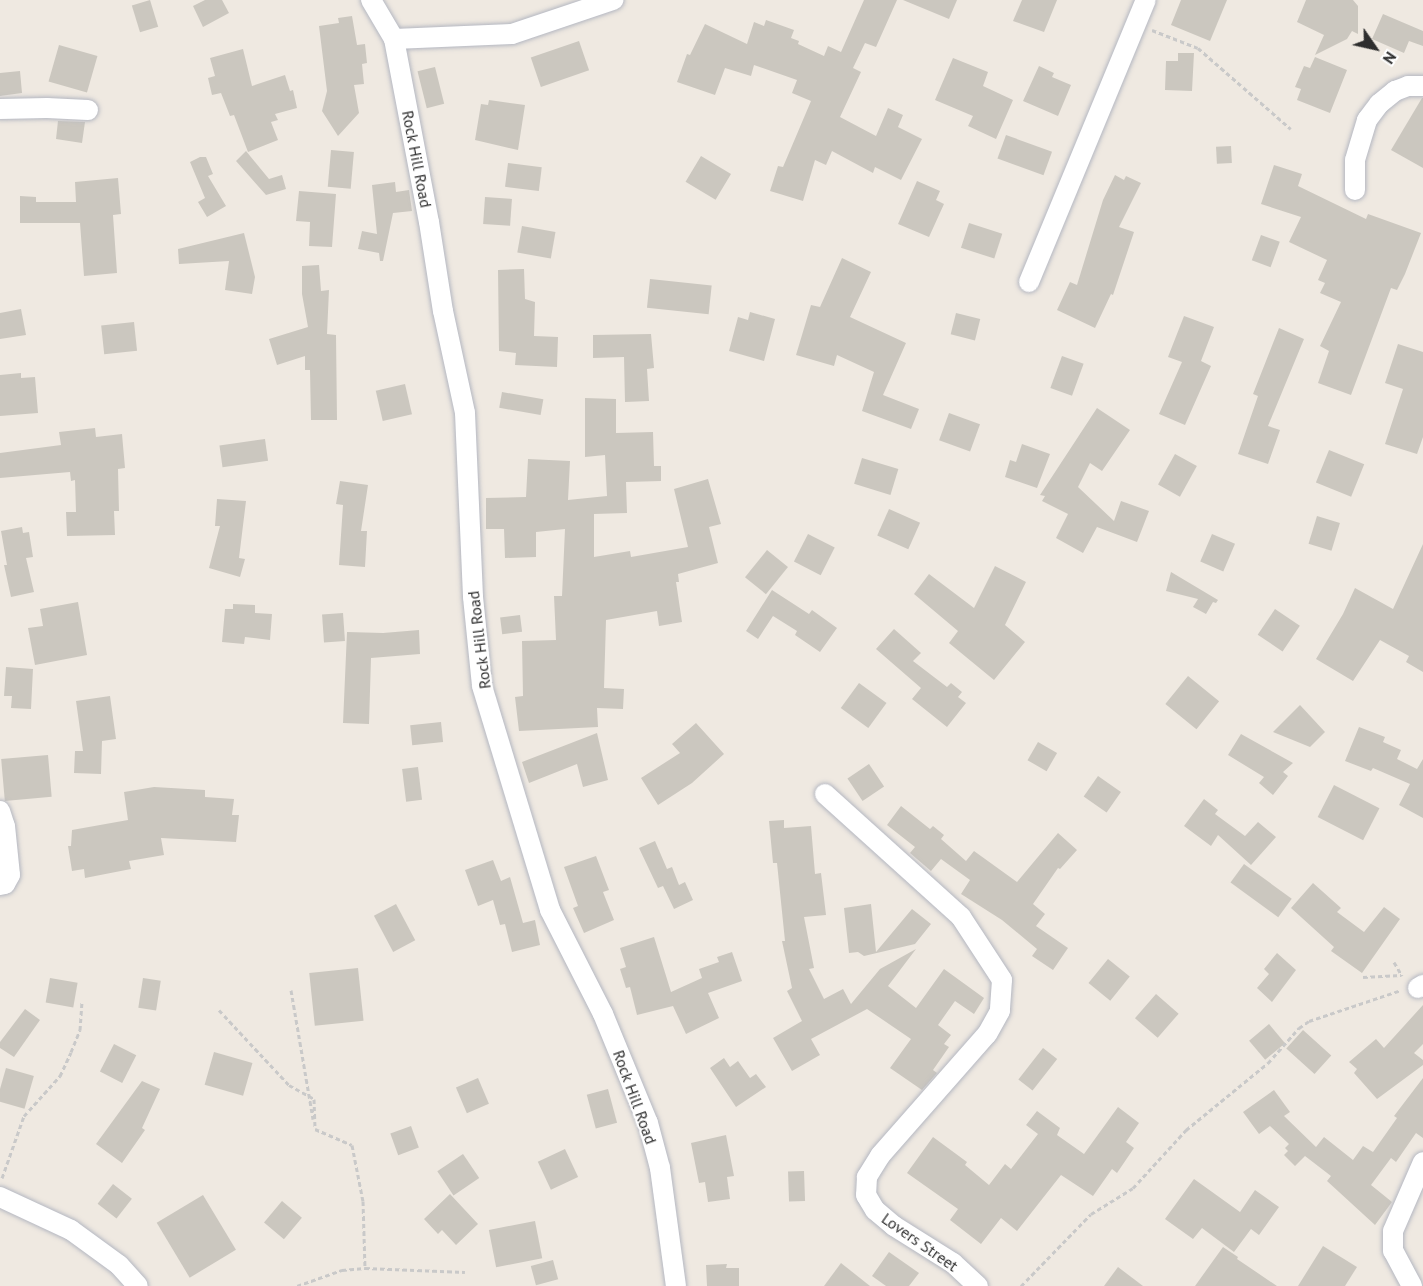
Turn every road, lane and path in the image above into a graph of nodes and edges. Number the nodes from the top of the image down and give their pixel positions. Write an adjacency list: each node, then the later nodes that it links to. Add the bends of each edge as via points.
1 (371, 0): 5 (street, Rock Hill Road)
2 (613, 0): 5 (street, via 512,34)
3 (1146, 0): 4 (street)
4 (1136, 23): 9 (path, via 1198,48); 11 (street)
5 (394, 39): 29 (street, Rock Hill Road, via 465,413 472,597 482,686 550,910 603,1014 648,1123 660,1168)
6 (1423, 86): 10 (street, via 1395,91 1367,120 1355,160)
7 (0, 109): 8 (street)
8 (88, 110)
9 (1291, 129)
10 (1355, 190)
11 (1029, 282)
12 (825, 794): 30 (street, Lovers Street, via 961,917 1002,980 1000,1011 987,1034 880,1156 867,1177 867,1195 874,1210 952,1263)
13 (0, 811): 14 (street, via 10,875)
14 (0, 885)
15 (1401, 975): 16 (path)
16 (1362, 977)
17 (1420, 987): 31 (path, via 1397,990 1299,1028 1268,1063 1186,1130 1133,1188 1092,1214)
18 (291, 990): 21 (path)
19 (82, 1001): 23 (path, via 80,1030 71,1052 60,1076 24,1116)
20 (219, 1010): 21 (path, via 289,1085 314,1099)
21 (315, 1129): 25 (path, via 352,1145 363,1202)
22 (1423, 1162): 32 (street, via 1393,1231 1393,1251)
23 (0, 1182)
24 (0, 1197): 27 (street, via 71,1230 119,1265)
25 (365, 1268): 26 (path); 28 (path, via 342,1270)
26 (465, 1272)
27 (138, 1286)
28 (297, 1286)
29 (676, 1286)
30 (978, 1286)
31 (1021, 1286)
32 (1412, 1286)

